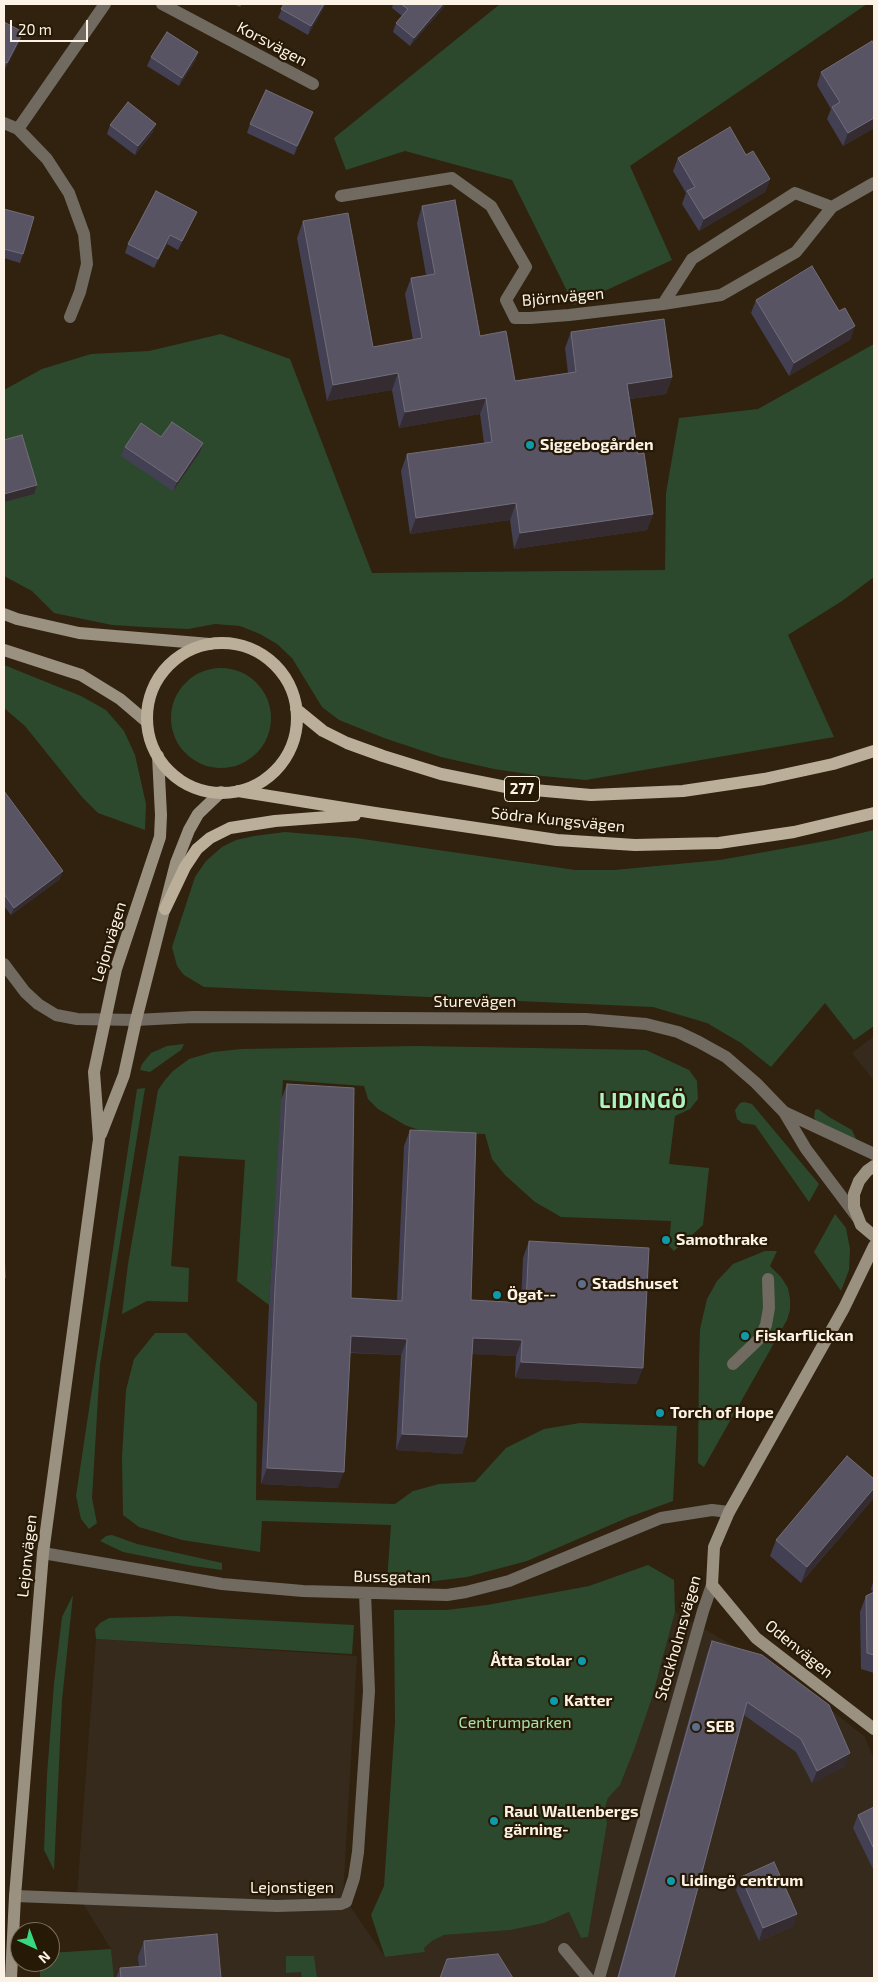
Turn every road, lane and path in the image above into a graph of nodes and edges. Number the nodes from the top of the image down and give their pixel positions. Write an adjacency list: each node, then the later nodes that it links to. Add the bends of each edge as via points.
1 (105, 4): 5 (street)
2 (162, 4): 3 (street, Korsvägen)
3 (313, 84)
4 (4, 123): 5 (street)
5 (18, 129): 10 (street, via 48,159 70,193 84,234 87,264)
6 (874, 183): 8 (street, Björnvägen)
7 (341, 196): 9 (street, Björnvägen, via 452,178 491,206 526,267 506,300 516,318)
8 (832, 207): 9 (street, Björnvägen, via 796,252 721,295); 9 (street, via 795,193 692,259)
9 (662, 304)
10 (70, 317)
11 (4, 614): 12 (street, Södra Kungsvägen, via 79,633)
12 (210, 644): 14 (main road, Södra Kungsvägen, via 244,646 267,658 285,678); 15 (main road, Södra Kungsvägen, via 180,655 162,673 150,696)
13 (4, 650): 15 (street, via 82,675 114,694)
14 (296, 709): 16 (main road, Södra Kungsvägen / 277, via 324,731 347,743 441,774 511,788 592,795 684,791 764,779 833,764); 18 (main road, Södra Kungsvägen, via 295,735 284,758 267,777)
15 (147, 722): 17 (main road, Södra Kungsvägen, via 150,740)
16 (874, 750)
17 (158, 756): 19 (main road, Södra Kungsvägen, via 183,782); 24 (street, Lejonvägen, via 160,837 116,969)
18 (238, 791): 19 (main road, Södra Kungsvägen); 20 (main road, Södra Kungsvägen)
19 (221, 792): 22 (street, Lejonvägen, via 198,814 189,830 176,863)
20 (375, 813): 21 (main road, Södra Kungsvägen, via 557,840 635,845 719,843 794,832); 22 (main road, via 230,828 210,838 198,849 185,867)
21 (874, 813)
22 (165, 909): 25 (street, Lejonvägen)
23 (4, 964): 24 (street, Sturevägen, via 25,992 56,1015)
24 (104, 1020): 25 (street, Sturevägen); 27 (street, Lejonvägen, via 94,1072)
25 (136, 1020): 26 (street, Sturevägen, via 193,1016 586,1018 646,1024 678,1032 726,1057); 27 (street, Lejonvägen, via 124,1075)
26 (784, 1112): 28 (street, Sturevägen); 30 (street, Sturevägen, via 806,1149)
27 (99, 1139): 36 (street, Lejonvägen)
28 (874, 1154)
29 (874, 1166): 30 (street, via 859,1181 854,1194)
30 (857, 1217): 31 (street)
31 (874, 1236)
32 (874, 1246): 35 (street, Stockholmsvägen, via 844,1308)
33 (768, 1279): 34 (street, via 766,1325 760,1338)
34 (733, 1364)
35 (729, 1512): 37 (street, Stockholmsvägen, via 714,1546); 38 (street, Bussgatan, via 712,1510 661,1518 509,1581 480,1589 447,1595)
36 (43, 1553): 38 (street, Bussgatan, via 222,1584); 40 (street, Lejonvägen)
37 (712, 1585): 39 (street, Odenvägen, via 756,1638); 44 (street, Stockholmsvägen)
38 (365, 1593): 40 (street, Lejonstigen, via 369,1691 358,1852 346,1902 277,1906)
39 (874, 1729)
40 (15, 1896): 42 (street, Lejonvägen)
41 (564, 1949): 43 (street)
42 (11, 1978)
43 (588, 1978)
44 (599, 1978)

